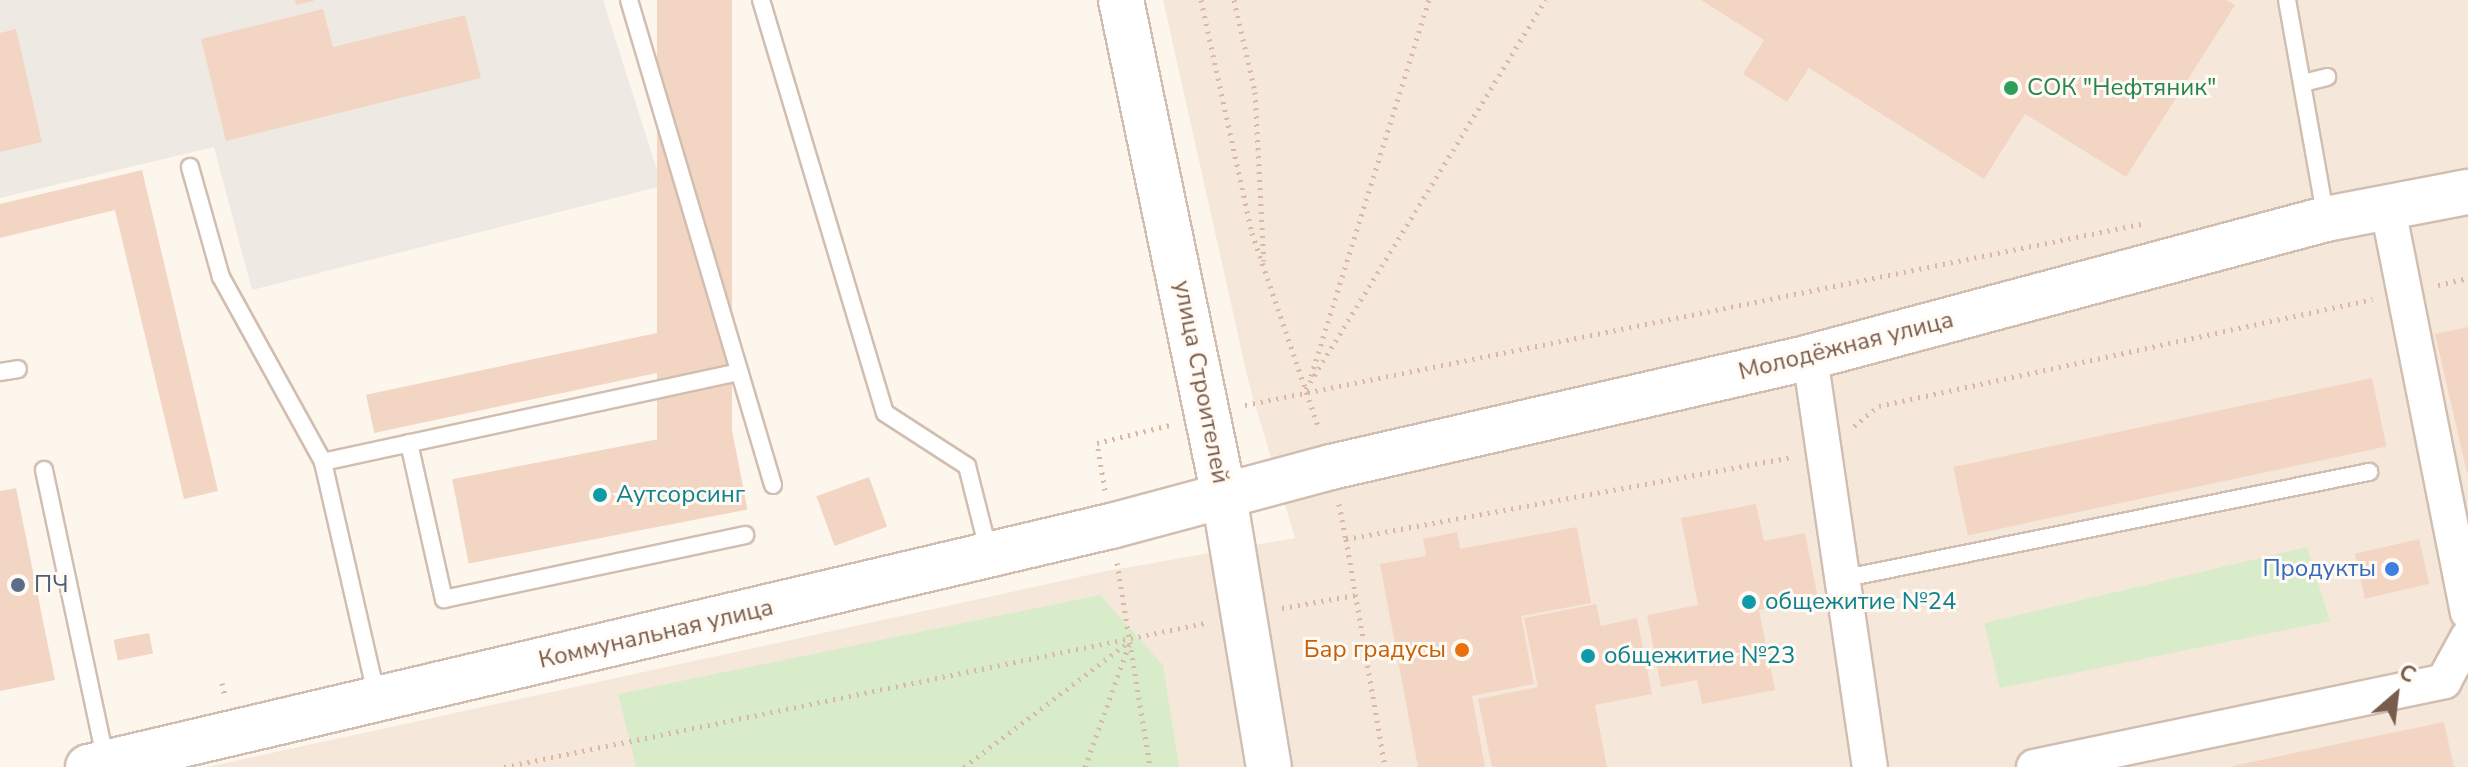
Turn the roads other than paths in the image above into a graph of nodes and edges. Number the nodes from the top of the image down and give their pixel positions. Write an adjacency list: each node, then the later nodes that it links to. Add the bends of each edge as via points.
1 (629, 0): 14 (lane)
2 (761, 0): 22 (lane, via 885,413 967,466)
3 (1121, 0): 20 (main road, улица Строителей)
4 (2287, 0): 6 (lane)
5 (2327, 77): 6 (lane)
6 (2303, 83): 10 (lane)
7 (190, 167): 16 (lane, via 221,277)
8 (2468, 192): 9 (main road, Молодёжная улица)
9 (2388, 209): 10 (main road, Молодёжная улица); 24 (street)
10 (2326, 219): 11 (main road, Молодёжная улица)
11 (1810, 357): 20 (main road, Молодёжная улица); 23 (street)
12 (18, 369): 13 (lane)
13 (0, 372)
14 (739, 372): 15 (lane); 19 (lane)
15 (409, 443): 16 (lane); 21 (lane, via 444,599)
16 (323, 462): 26 (lane)
17 (44, 470): 28 (lane)
18 (2369, 472): 23 (lane)
19 (773, 485)
20 (1224, 496): 22 (main road, Коммунальная улица); 29 (main road, улица Строителей)
21 (745, 535)
22 (990, 555): 26 (main road, Коммунальная улица)
23 (1839, 579): 30 (street)
24 (2468, 612)
25 (2468, 637): 31 (street, via 2444,681)
26 (378, 700): 27 (main road, Коммунальная улица)
27 (153, 760): 28 (main road, Коммунальная улица)
28 (97, 765)
29 (1269, 767)
30 (1870, 767)
31 (2034, 767)

